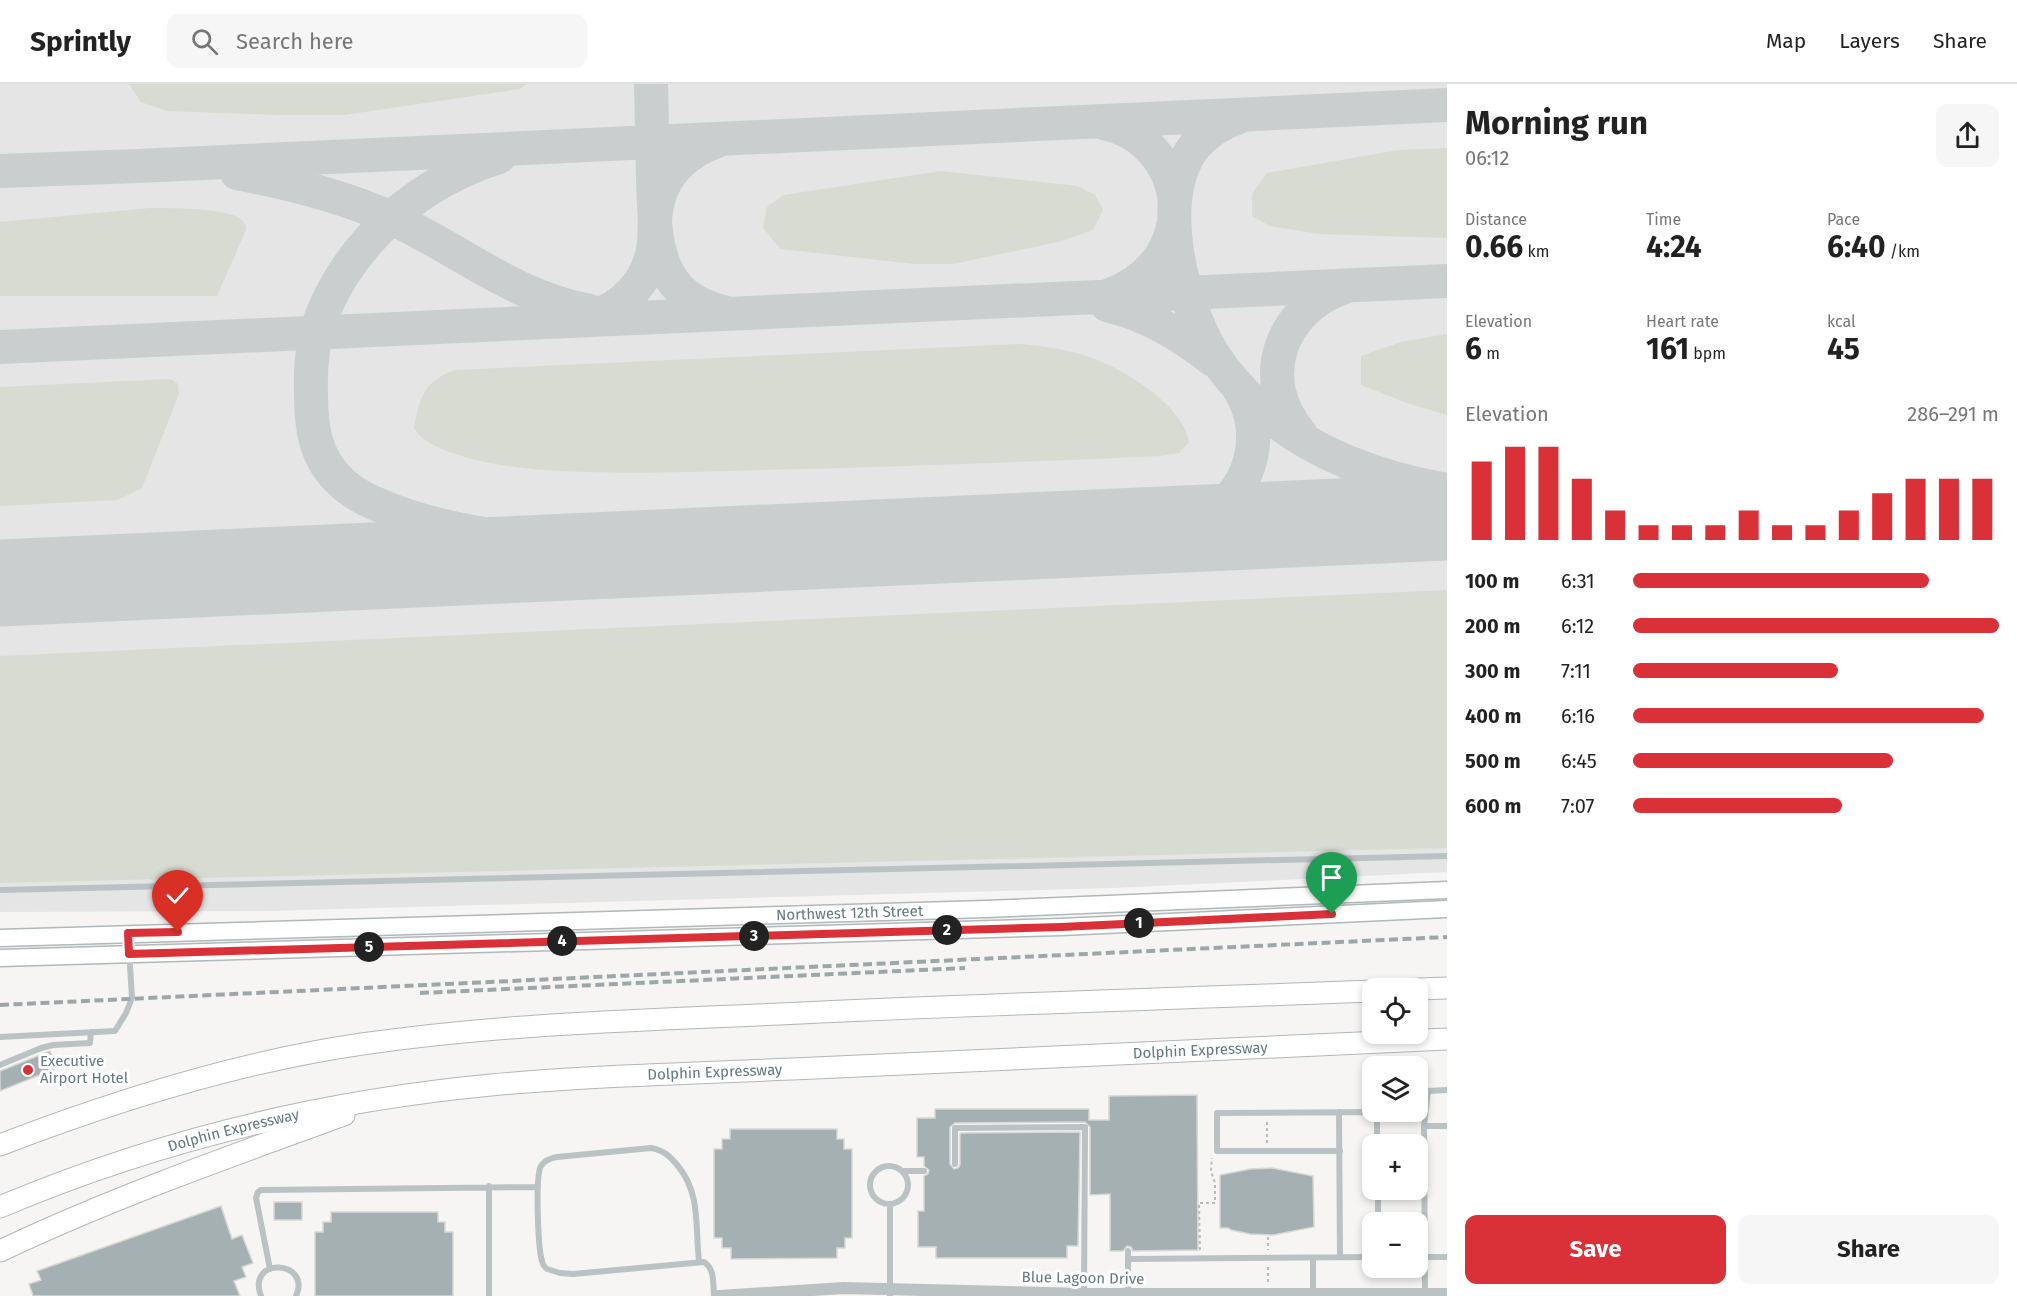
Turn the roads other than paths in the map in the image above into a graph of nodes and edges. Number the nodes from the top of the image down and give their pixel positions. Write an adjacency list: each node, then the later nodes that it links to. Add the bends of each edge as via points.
1 (1447, 856): 2 (lane)
2 (0, 890)
3 (1447, 890): 5 (main road, Northwest 12th Street, via 974,909)
4 (1447, 909): 7 (main road, Northwest 12th Street, via 1061,927)
5 (128, 933): 6 (main road, Northwest 12th Street); 7 (lane)
6 (0, 938)
7 (129, 954): 8 (main road, Northwest 12th Street); 12 (lane, via 132,998 126,1013 115,1031)
8 (0, 958)
9 (1447, 988): 10 (highway)
10 (1428, 989)
11 (1362, 991): 22 (highway, via 984,1004 461,1031 361,1044 202,1077 121,1101)
12 (91, 1032): 13 (lane); 15 (lane, via 90,1043 41,1048)
13 (0, 1037)
14 (1447, 1039): 17 (highway, Dolphin Expressway, via 598,1078)
15 (0, 1065)
16 (1447, 1090): 19 (lane, via 1428,1090)
17 (399, 1096): 30 (highway, Dolphin Expressway, via 295,1115 177,1144); 32 (highway, via 209,1164)
18 (1340, 1112): 21 (lane, via 1377,1112); 23 (lane); 23 (lane, via 1217,1113 1217,1151)
19 (1424, 1126): 20 (lane); 31 (lane)
20 (1447, 1126)
21 (1377, 1134)
22 (0, 1145)
23 (1340, 1150): 34 (lane)
24 (955, 1164): 49 (lane, via 955,1128 1085,1128)
25 (902, 1171): 26 (lane); 29 (lane, via 908,1181 907,1192 900,1201); 29 (lane, via 885,1167 872,1179 874,1196)
26 (924, 1172)
27 (489, 1186): 28 (lane); 41 (lane, via 261,1190 256,1198); 54 (lane)
28 (538, 1187): 40 (lane, via 541,1260 552,1272 573,1274); 40 (lane, via 538,1172 551,1158 651,1148 664,1152 693,1191)
29 (890, 1204): 43 (lane)
30 (0, 1207)
31 (1425, 1212)
32 (0, 1251)
33 (1128, 1251): 39 (lane)
34 (1340, 1257): 35 (lane); 38 (lane)
35 (1362, 1257)
36 (1428, 1257): 37 (lane)
37 (1447, 1257)
38 (1313, 1258): 39 (lane); 45 (lane)
39 (1128, 1259): 44 (lane)
40 (699, 1261): 55 (lane, via 711,1267)
41 (270, 1269): 48 (lane, via 261,1278); 53 (lane, via 283,1267 294,1274 299,1286)
42 (1425, 1278): 46 (lane)
43 (890, 1292): 49 (street, Blue Lagoon Drive); 56 (street, Blue Lagoon Drive, via 815,1289)
44 (1128, 1294): 45 (street, Blue Lagoon Drive); 49 (street, Blue Lagoon Drive)
45 (1313, 1294): 50 (street, Blue Lagoon Drive)
46 (1425, 1294): 47 (street, Blue Lagoon Drive); 51 (street, Blue Lagoon Drive)
47 (1447, 1294)
48 (261, 1295): 52 (lane)
49 (1084, 1295)
50 (1368, 1295): 51 (street, Blue Lagoon Drive)
51 (1389, 1295)
52 (253, 1296)
53 (296, 1296)
54 (489, 1296)
55 (714, 1296)
56 (719, 1296)

